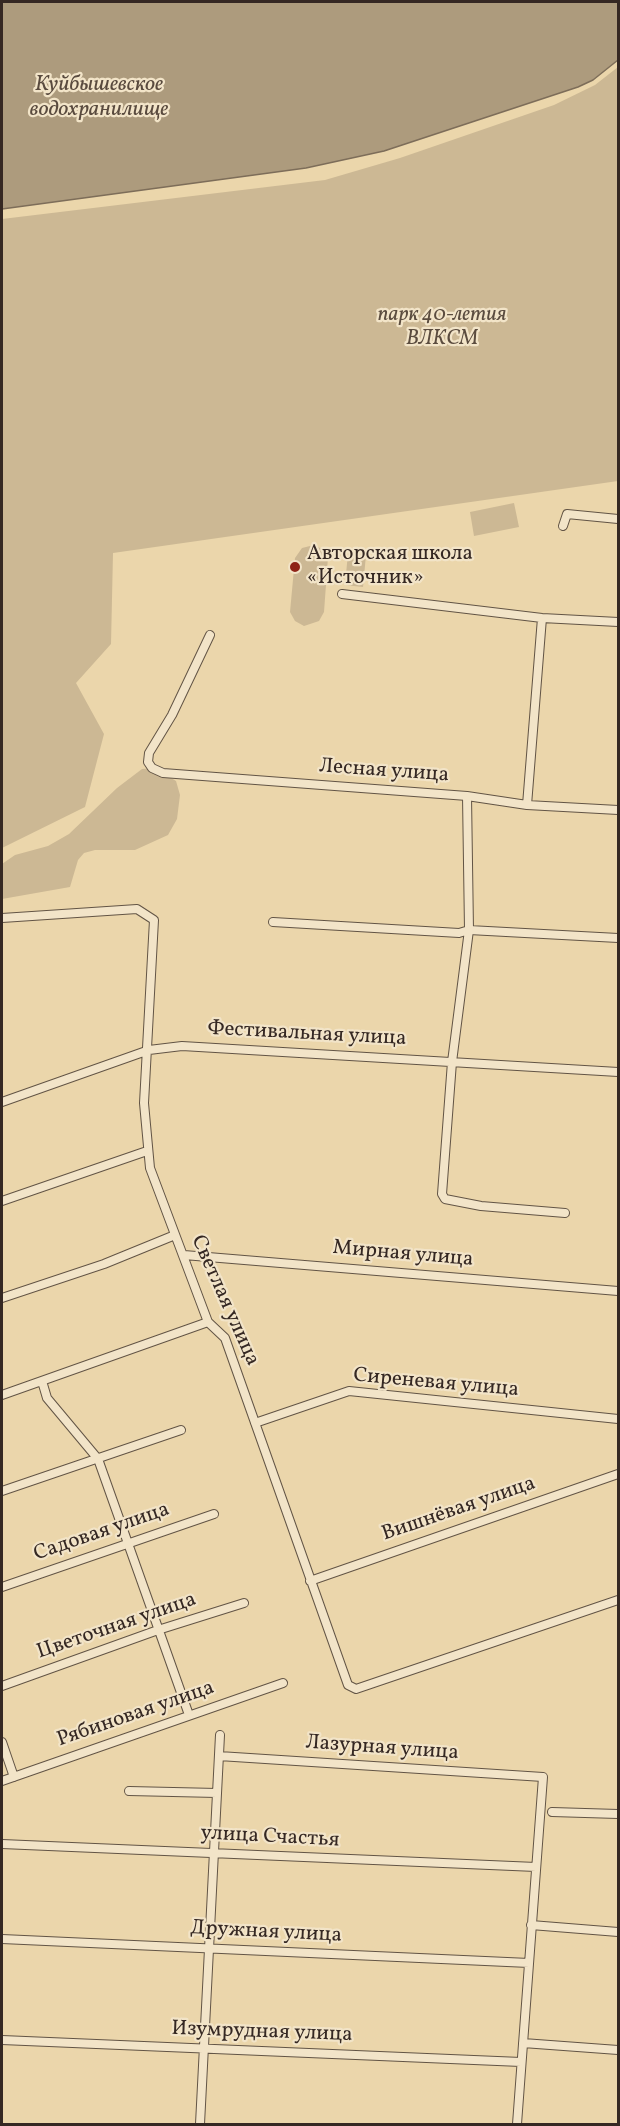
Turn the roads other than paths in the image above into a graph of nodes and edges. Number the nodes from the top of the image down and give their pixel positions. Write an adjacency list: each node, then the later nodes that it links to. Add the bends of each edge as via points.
1 (618, 519): 2 (street, via 567,514)
2 (563, 526)
3 (342, 594): 4 (street)
4 (542, 618): 5 (street); 8 (street)
5 (618, 622)
6 (210, 636): 7 (street, Лесная улица, via 149,753 150,764 163,773)
7 (467, 796): 8 (street, Лесная улица); 12 (street)
8 (527, 805): 9 (street, Лесная улица)
9 (618, 810)
10 (2, 918): 14 (street, Светлая улица, via 137,909 154,920)
11 (273, 921): 12 (street, via 459,933)
12 (469, 930): 13 (street); 15 (street)
13 (618, 938)
14 (149, 1050): 15 (street, Фестивальная улица, via 182,1047); 17 (street, Фестивальная улица); 18 (street, Светлая улица, via 144,1103)
15 (452, 1062): 16 (street, Фестивальная улица); 20 (street, via 442,1194 445,1200)
16 (618, 1072)
17 (2, 1102)
18 (147, 1151): 19 (street); 21 (street, Светлая улица, via 154,1185)
19 (2, 1201)
20 (565, 1213)
21 (175, 1235): 22 (street, Светлая улица); 24 (street)
22 (184, 1255): 23 (street, Мирная улица); 25 (street, Светлая улица)
23 (618, 1291)
24 (2, 1298)
25 (208, 1322): 26 (street); 29 (street, Светлая улица, via 225,1338)
26 (42, 1381): 27 (street); 31 (street, via 47,1398)
27 (2, 1395)
28 (618, 1419): 29 (street, Сиреневая улица, via 349,1391)
29 (255, 1423): 36 (street, Светлая улица)
30 (181, 1430): 31 (street)
31 (98, 1459): 33 (street); 35 (street)
32 (618, 1474): 36 (street, Вишнёвая улица)
33 (2, 1491)
34 (214, 1514): 35 (street, Садовая улица)
35 (128, 1543): 37 (street, Садовая улица); 40 (street)
36 (310, 1581): 38 (street, Светлая улица, via 348,1684 356,1689)
37 (2, 1587)
38 (618, 1600)
39 (244, 1603): 40 (street, Цветочная улица)
40 (158, 1630): 42 (street, Цветочная улица); 43 (street)
41 (283, 1683): 43 (street, Рябиновая улица)
42 (2, 1686)
43 (189, 1715): 47 (street, Рябиновая улица)
44 (220, 1735): 46 (street)
45 (2, 1742): 47 (street)
46 (219, 1756): 50 (street); 55 (street, Лазурная улица, via 543,1778)
47 (14, 1777): 48 (street, Рябиновая улица)
48 (2, 1781)
49 (129, 1791): 50 (street)
50 (218, 1793): 54 (street)
51 (552, 1812): 52 (street)
52 (618, 1814)
53 (2, 1844): 54 (street, улица Счастья)
54 (214, 1853): 55 (street, улица Счастья); 59 (street)
55 (536, 1868): 56 (street)
56 (531, 1925): 57 (street); 60 (street)
57 (618, 1932)
58 (2, 1939): 59 (street, Дружная улица)
59 (210, 1948): 60 (street, Дружная улица); 63 (street)
60 (529, 1963): 62 (street)
61 (2, 2040): 63 (street, Изумрудная улица)
62 (523, 2043): 64 (street); 65 (street)
63 (204, 2049): 65 (street, Изумрудная улица); 66 (street)
64 (618, 2050)
65 (521, 2062): 67 (street)
66 (200, 2124)
67 (517, 2124)

